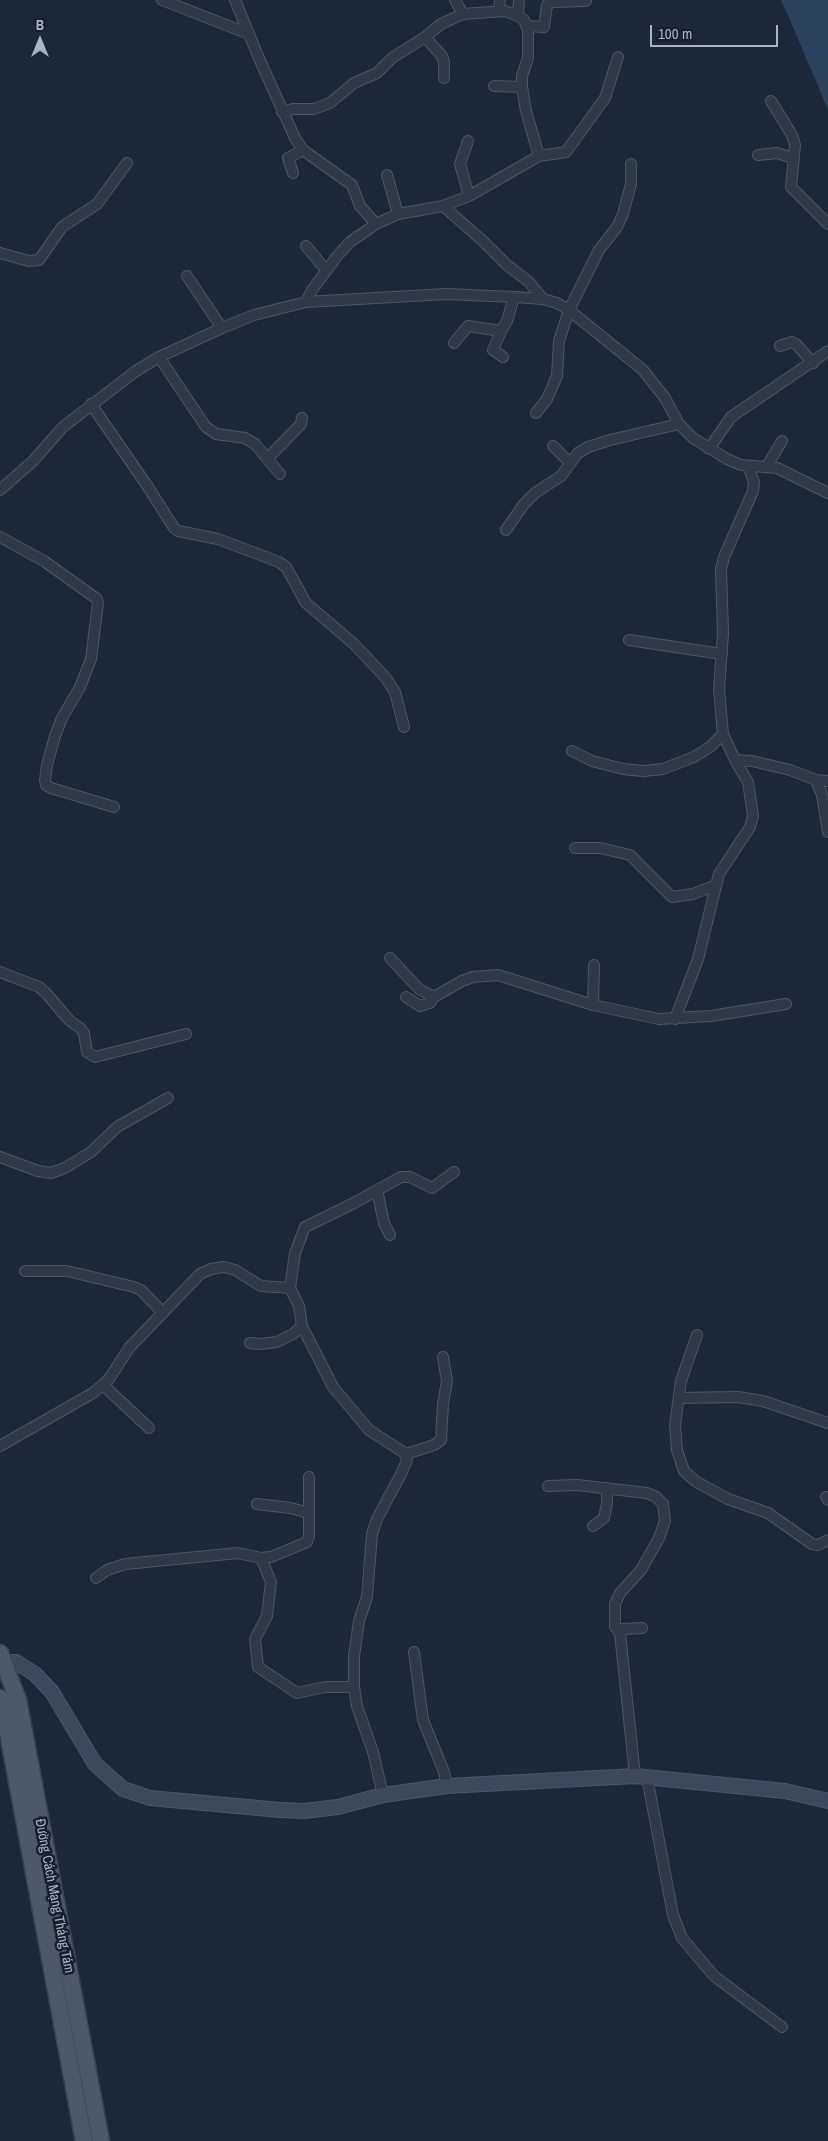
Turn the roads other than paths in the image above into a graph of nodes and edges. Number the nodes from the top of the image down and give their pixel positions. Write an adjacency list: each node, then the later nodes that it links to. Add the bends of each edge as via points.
1 (162, 0): 11 (street)
2 (235, 0): 11 (street)
3 (455, 0): 8 (street)
4 (518, 0): 9 (street)
5 (586, 0): 6 (street)
6 (560, 1): 10 (street, via 547,5 544,27)
7 (499, 5): 8 (street); 9 (street)
8 (463, 14): 12 (street)
9 (518, 16): 10 (street)
10 (527, 26): 16 (street, via 528,58)
11 (249, 34): 18 (street)
12 (425, 37): 14 (street, via 442,56); 18 (street, via 392,58 377,73 354,82 330,103 314,109)
13 (618, 57): 22 (street, via 605,98 571,148 561,154)
14 (444, 78)
15 (494, 86): 16 (street)
16 (522, 87): 22 (street)
17 (771, 101): 23 (street, via 792,135 795,145)
18 (282, 112): 20 (street)
19 (468, 140): 28 (street, via 460,164)
20 (303, 150): 26 (street, via 288,158); 31 (street, via 352,185 360,206)
21 (758, 155): 23 (street, via 777,153)
22 (539, 156): 28 (street)
23 (793, 158): 32 (street, via 791,187)
24 (127, 163): 34 (street, via 97,204 62,227 39,260 29,261)
25 (631, 164): 40 (street, via 631,184 623,214 599,250)
26 (293, 173)
27 (387, 175): 30 (street)
28 (469, 196): 29 (street)
29 (442, 206): 30 (street); 38 (street, via 529,282)
30 (398, 214): 31 (street)
31 (376, 224): 35 (street, via 350,242)
32 (828, 224)
33 (306, 246): 35 (street)
34 (0, 253)
35 (326, 270): 39 (street)
36 (187, 276): 41 (street)
37 (514, 297): 38 (street); 39 (street, via 446,294); 42 (street)
38 (543, 299): 40 (street)
39 (306, 302): 41 (street, via 254,315)
40 (569, 310): 50 (street, via 559,341 557,376 547,399); 52 (street, via 643,370)
41 (222, 328): 46 (street)
42 (501, 331): 43 (street, via 468,326); 47 (street, via 493,350)
43 (454, 343)
44 (780, 346): 48 (street, via 796,344)
45 (828, 351): 48 (street)
46 (159, 357): 49 (street); 56 (street, via 211,432 245,438)
47 (503, 357)
48 (812, 363): 55 (street, via 730,417)
49 (91, 404): 61 (street, via 63,427 32,462); 67 (street, via 174,528 218,539 286,567 306,603 354,644 386,678 395,692)
50 (536, 413)
51 (302, 418): 56 (street, via 301,424)
52 (678, 424): 55 (street); 57 (street, via 588,447)
53 (782, 442): 59 (street)
54 (553, 446): 57 (street)
55 (709, 449): 58 (street)
56 (268, 458): 60 (street)
57 (570, 463): 63 (street, via 554,482 524,504)
58 (748, 466): 59 (street); 66 (street, via 754,482 753,491 721,569)
59 (767, 466): 62 (street)
60 (280, 474)
61 (0, 490)
62 (827, 491)
63 (506, 530)
64 (0, 537): 73 (street, via 44,561 97,599 91,659 55,736 45,780 51,788)
65 (629, 640): 66 (street)
66 (722, 654): 68 (street, via 719,690)
67 (404, 727)
68 (723, 734): 69 (street, via 710,747 663,769 623,769 592,761); 70 (street)
69 (572, 751)
70 (735, 760): 71 (street, via 790,770); 76 (street, via 748,782 753,816 750,827 723,867)
71 (816, 780): 72 (street); 74 (street)
72 (828, 781)
73 (114, 807)
74 (828, 832)
75 (575, 848): 76 (street, via 600,848 630,855 672,897)
76 (716, 885): 84 (street, via 698,959)
77 (390, 958): 81 (street, via 419,990)
78 (594, 965): 83 (street)
79 (0, 972): 85 (street, via 46,993 84,1033 88,1052 94,1057)
80 (406, 997): 81 (street, via 420,1006 430,1003)
81 (434, 997): 83 (street, via 473,977 498,975)
82 (786, 1004): 84 (street)
83 (593, 1005): 84 (street, via 641,1016)
84 (675, 1019)
85 (186, 1034)
86 (168, 1098): 87 (street, via 117,1127 92,1152 51,1173)
87 (0, 1157)
88 (454, 1172): 89 (street, via 432,1188 401,1176)
89 (378, 1190): 90 (street, via 384,1223); 92 (street, via 305,1227 295,1253)
90 (390, 1235)
91 (25, 1271): 93 (street, via 67,1272 134,1287)
92 (290, 1288): 93 (street, via 261,1286 235,1270 211,1269 200,1274); 94 (street, via 299,1306)
93 (163, 1313): 98 (street, via 129,1348)
94 (302, 1326): 96 (street, via 294,1334 276,1342); 103 (street, via 333,1387 351,1411 369,1430)
95 (697, 1335): 99 (street)
96 (250, 1343)
97 (443, 1357): 103 (street, via 447,1381 441,1440)
98 (103, 1385): 101 (street); 102 (street)
99 (678, 1398): 100 (street, via 738,1397 764,1401); 110 (street, via 675,1437 680,1463 690,1477 728,1499 768,1513 816,1545)
100 (828, 1423)
101 (149, 1428)
102 (0, 1446)
103 (406, 1454): 117 (street, via 407,1460 372,1534 367,1597 356,1637)
104 (308, 1477): 108 (street)
105 (548, 1486): 106 (street)
106 (607, 1488): 109 (street, via 604,1518); 114 (street, via 648,1493 656,1497 665,1510 664,1527 650,1555 615,1604 615,1626)
107 (257, 1504): 108 (street)
108 (308, 1513): 111 (street, via 310,1536 307,1542 275,1556)
109 (593, 1526)
110 (828, 1540)
111 (260, 1558): 112 (street, via 238,1553 146,1561 125,1564); 117 (street, via 271,1582 268,1611 255,1639 258,1667 297,1693 325,1687)
112 (96, 1578)
113 (642, 1628): 114 (street, via 623,1629)
114 (620, 1633): 119 (street)
115 (414, 1652): 120 (street, via 423,1720)
116 (1, 1659): 121 (main road, via 16,1662 35,1674 52,1692 94,1764 131,1792 150,1798 296,1811 338,1807); 125 (main road, Đường Cách Mạng Tháng Tám, via 18,1700)
117 (354, 1687): 121 (street)
118 (0, 1698): 124 (main road, Đường Cách Mạng Tháng Tám)
119 (641, 1777): 120 (main road); 122 (main road, via 785,1791); 123 (street, via 673,1916 682,1938 714,1976)
120 (447, 1786): 121 (main road)
121 (383, 1795)
122 (828, 1801)
123 (782, 2027)
124 (84, 2141)
125 (101, 2141)

